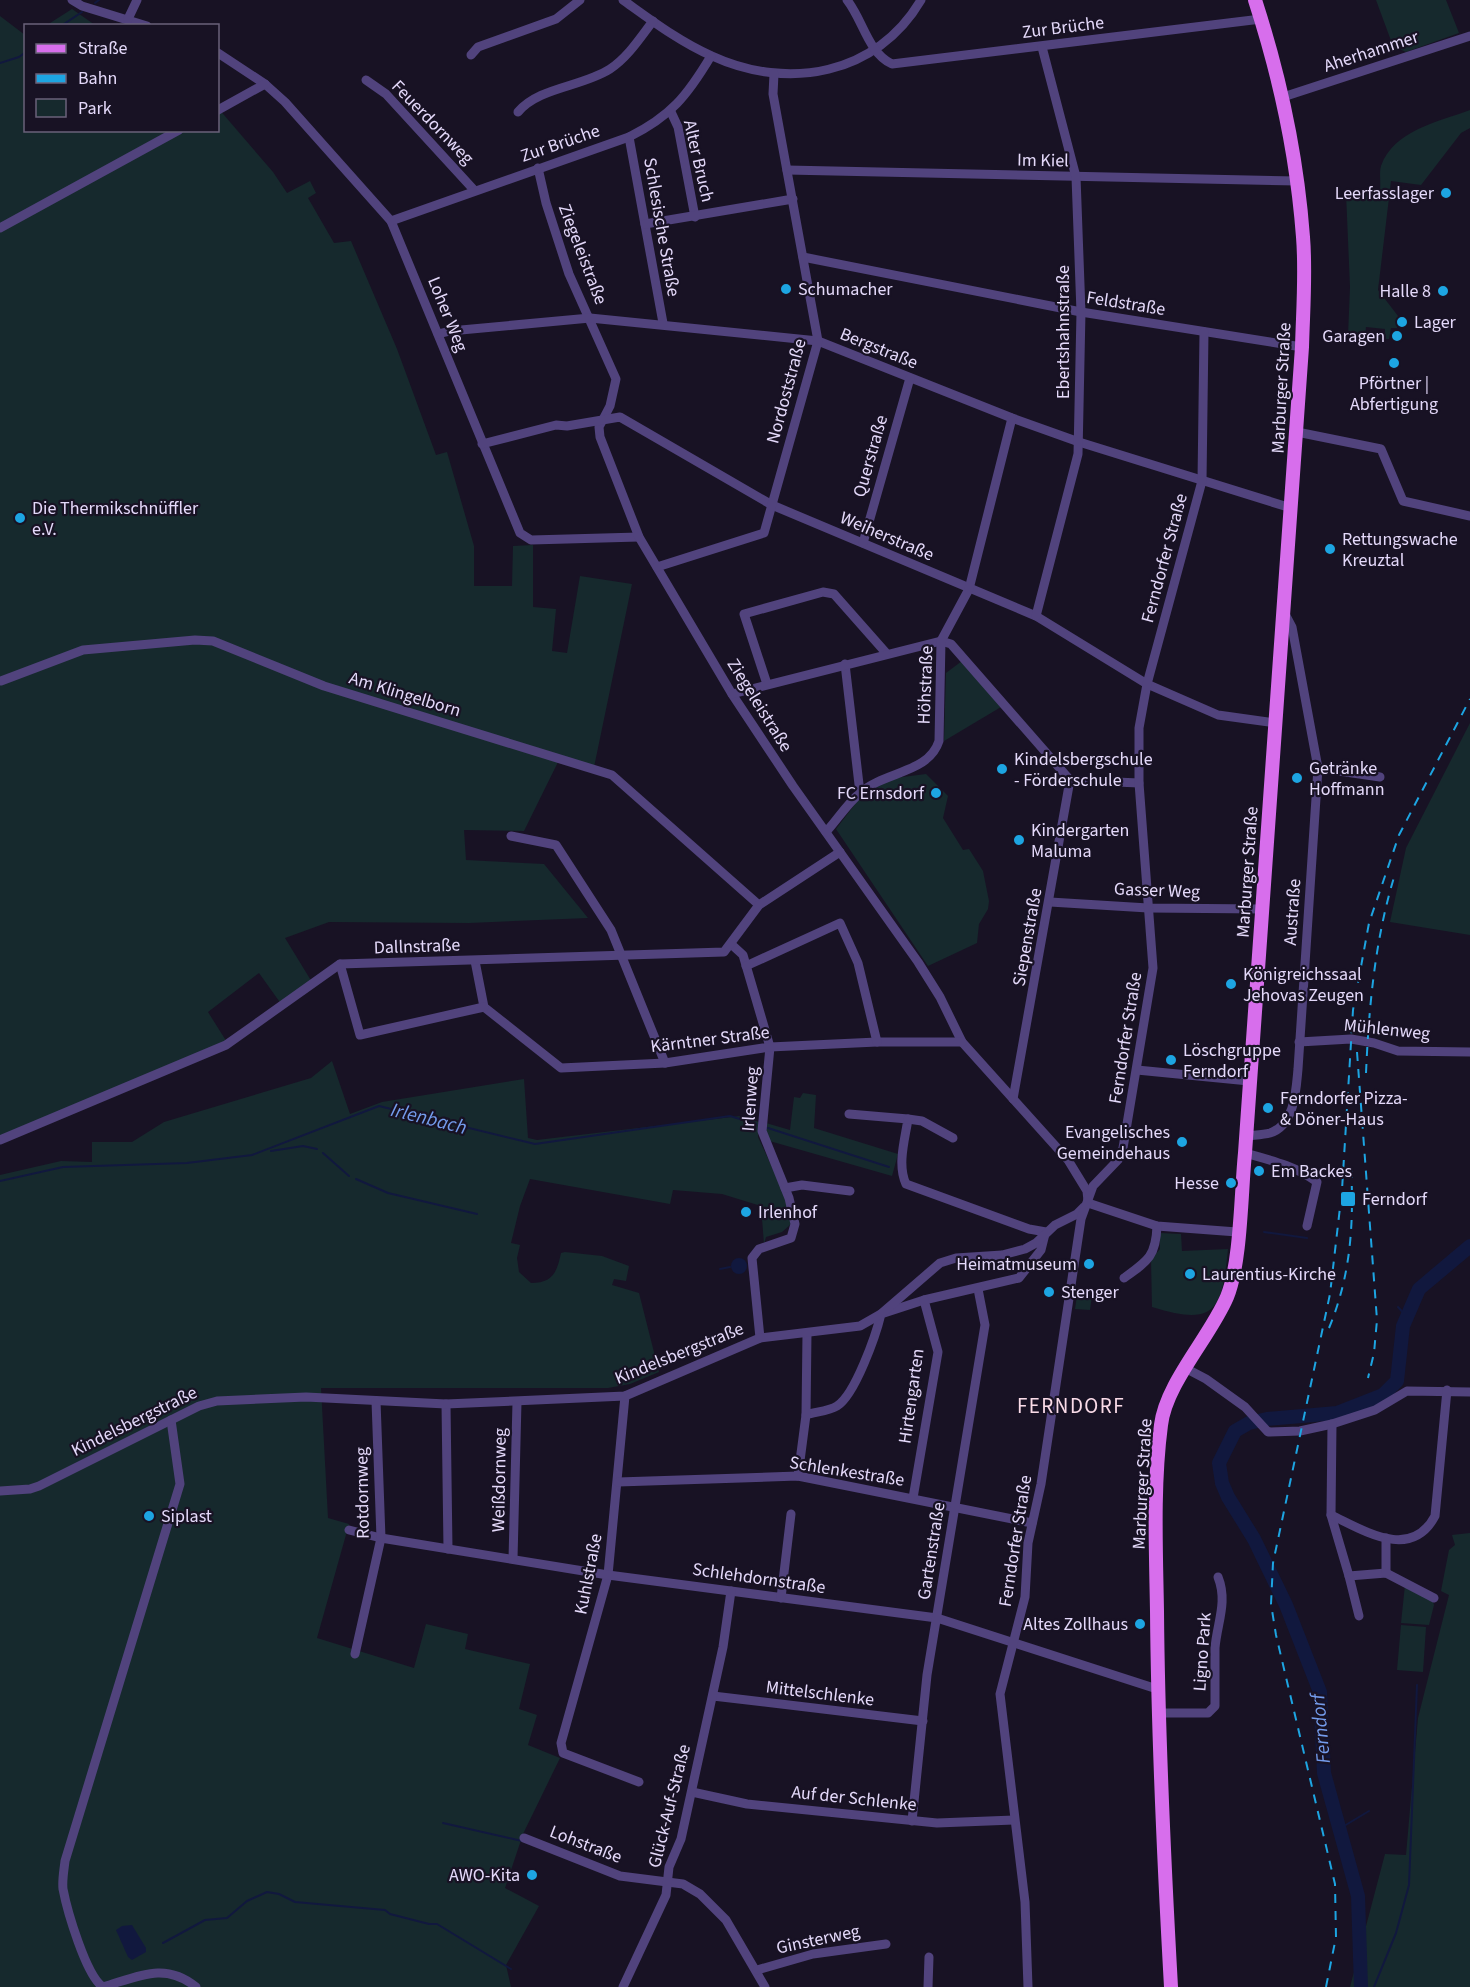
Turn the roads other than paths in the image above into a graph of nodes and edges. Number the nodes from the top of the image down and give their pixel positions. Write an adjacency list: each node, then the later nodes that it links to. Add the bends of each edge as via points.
1 (72, 0): 8 (street)
2 (137, 0): 8 (street)
3 (580, 0): 16 (street, via 556,19 478,47)
4 (623, 0): 10 (street)
5 (847, 0): 14 (street)
6 (921, 0): 14 (street, via 892,38)
7 (1255, 0): 9 (main road, Marburger Straße)
8 (128, 19): 11 (street)
9 (1261, 19): 13 (street, Zur Brüche); 21 (main road, Marburger Straße)
10 (653, 21): 17 (street); 23 (street, via 626,56 609,69 526,102)
11 (142, 24)
12 (1470, 36): 21 (street, Aherhammer)
13 (1042, 47): 14 (street, Zur Brüche, via 892,64); 29 (street, Ebertshahnstraße)
14 (874, 51): 18 (street, via 831,70)
15 (219, 54): 20 (street, Loher Weg)
16 (471, 55)
17 (711, 56): 18 (street); 24 (street, Zur Brüche)
18 (774, 74): 28 (street, Nordoststraße, via 773,94)
19 (366, 80): 31 (street, Feuerdornweg, via 386,94)
20 (265, 84): 22 (street); 34 (street, Loher Weg, via 312,130)
21 (1283, 97): 30 (main road, Marburger Straße)
22 (219, 109)
23 (518, 112)
24 (671, 112): 26 (street, Zur Brüche); 33 (street, Alter Bruch, via 678,127)
25 (175, 132): 36 (street)
26 (629, 137): 27 (street, Zur Brüche); 35 (street, Schlesische Straße)
27 (538, 168): 31 (street, Zur Brüche); 39 (street, Ziegeleistraße, via 563,255)
28 (787, 170): 29 (street, Im Kiel); 32 (street, Nordoststraße)
29 (1076, 177): 30 (street, Im Kiel); 38 (street, Ebertshahnstraße)
30 (1297, 181): 44 (main road, Marburger Straße, via 1303,239)
31 (474, 190): 34 (street, Zur Brüche)
32 (793, 199): 33 (street, Alter Bruch); 37 (street, Nordoststraße)
33 (695, 217): 35 (street, Alter Bruch)
34 (391, 221): 42 (street, Loher Weg)
35 (645, 224): 40 (street, Schlesische Straße)
36 (0, 228)
37 (803, 257): 38 (street, Feldstraße); 43 (street, Nordoststraße)
38 (1081, 312): 41 (street, Feldstraße); 49 (street, Ebertshahnstraße)
39 (590, 318): 40 (street, Bergstraße); 42 (street, Bergstraße); 47 (street, Ziegeleistraße, via 616,379)
40 (663, 323): 43 (street, Bergstraße)
41 (1204, 333): 44 (street, Feldstraße); 51 (street, Ferndorfer Straße)
42 (438, 334): 50 (street, Loher Weg)
43 (818, 341): 45 (street, Bergstraße); 52 (street, Nordoststraße)
44 (1302, 347): 48 (main road, Marburger Straße)
45 (910, 378): 46 (street, Bergstraße); 56 (street, Querstraße)
46 (1012, 418): 49 (street, Bergstraße); 58 (street, Höhstraße)
47 (602, 421): 50 (street, Weiherstraße, via 556,425); 52 (street, Weiherstraße, via 620,417); 55 (street, Ziegeleistraße, via 600,437)
48 (1297, 432): 53 (main road, Marburger Straße); 54 (street, via 1381,449 1403,501)
49 (1079, 442): 51 (street, Bergstraße); 60 (street, Ebertshahnstraße)
50 (482, 444): 55 (street, Loher Weg, via 525,538)
51 (1202, 481): 53 (street, Bergstraße); 66 (street, Ferndorfer Straße)
52 (772, 505): 56 (street, Weiherstraße); 57 (street, Nordoststraße, via 764,533)
53 (1291, 508): 59 (main road, Marburger Straße)
54 (1470, 516)
55 (639, 537): 57 (street, Ziegeleistraße)
56 (863, 543): 58 (street, Weiherstraße)
57 (657, 567): 67 (street, Ziegeleistraße)
58 (969, 589): 60 (street, Weiherstraße); 61 (street, Höhstraße)
59 (1284, 612): 68 (main road, Marburger Straße); 69 (street, Austraße, via 1292,627)
60 (1036, 616): 66 (street, Weiherstraße)
61 (941, 640): 62 (street); 71 (street, via 951,644); 73 (street, Höhstraße, via 936,751 929,760 887,776)
62 (886, 654): 63 (street); 65 (street, via 834,594 823,592 744,614)
63 (846, 664): 65 (street); 73 (street)
64 (1, 681): 78 (street, Am Klingelborn, via 83,650 213,641 324,686 612,775)
65 (767, 684): 67 (street)
66 (1147, 684): 68 (street, Weiherstraße, via 1218,715); 72 (street, Ferndorfer Straße, via 1139,728)
67 (732, 694): 74 (street, Ziegeleistraße)
68 (1276, 723): 80 (main road, Marburger Straße)
69 (1318, 768): 70 (street); 89 (street, Austraße)
70 (1380, 777)
71 (1070, 780): 72 (street); 77 (street, Siepenstraße)
72 (1139, 783): 79 (street, Ferndorfer Straße)
73 (860, 793): 74 (street, Höhstraße)
74 (826, 832): 76 (street, Ziegeleistraße)
75 (511, 836): 82 (street, via 556,845)
76 (840, 852): 78 (street); 88 (street, Ziegeleistraße, via 918,962)
77 (1050, 902): 79 (street, Gasser Weg); 95 (street, Siepenstraße)
78 (759, 905): 81 (street)
79 (1148, 908): 80 (street, Gasser Weg); 93 (street, Ferndorfer Straße, via 1153,968)
80 (1262, 909): 94 (main road, Marburger Straße)
81 (731, 944): 82 (street, Dallnstraße, via 724,952); 85 (street, Irlenweg, via 743,956)
82 (623, 955): 83 (street, Dallnstraße); 92 (street)
83 (475, 961): 84 (street, Dallnstraße); 86 (street)
84 (340, 964): 86 (street, via 360,1035); 100 (street, via 226,1045)
85 (746, 966): 87 (street, via 840,923 858,963); 90 (street, Irlenweg)
86 (484, 1007): 92 (street, Kärntner Straße, via 561,1068)
87 (877, 1042): 88 (street, Kärntner Straße); 90 (street, Kärntner Straße)
88 (962, 1042): 95 (street, Ziegeleistraße)
89 (1299, 1042): 91 (street, Mühlenweg, via 1351,1039 1398,1051); 98 (street, Austraße, via 1295,1098 1290,1113 1271,1133)
90 (770, 1047): 92 (street, Kärntner Straße); 102 (street, Irlenweg, via 762,1131)
91 (1470, 1052)
92 (665, 1063)
93 (1137, 1070): 94 (street); 104 (street, Ferndorfer Straße, via 1123,1148 1118,1160 1093,1186)
94 (1249, 1081): 98 (main road, Marburger Straße)
95 (1013, 1100): 104 (street, Ziegeleistraße, via 1068,1160 1087,1191)
96 (849, 1114): 97 (street)
97 (908, 1119): 99 (street, via 922,1121); 107 (street, via 902,1161 906,1184)
98 (1246, 1136): 101 (main road, Marburger Straße)
99 (953, 1137)
100 (0, 1140)
101 (1245, 1153): 106 (street, via 1277,1162 1317,1182); 108 (main road, Marburger Straße)
102 (785, 1188): 103 (street, via 802,1185); 114 (street, Irlenweg, via 794,1233 791,1238 759,1249 752,1258)
103 (850, 1191)
104 (1088, 1203): 105 (street); 107 (street, Kindelsbergstraße); 132 (street, Ferndorfer Straße, via 1081,1219)
105 (1157, 1226): 108 (street); 109 (street, via 1156,1246)
106 (1307, 1226)
107 (1046, 1232): 110 (street, via 1041,1250 1019,1278); 112 (street, Kindelsbergstraße, via 1025,1249 940,1263)
108 (1237, 1232): 115 (main road, Marburger Straße, via 1228,1294)
109 (1124, 1278)
110 (978, 1289): 111 (street); 129 (street, Gartenstraße, via 985,1325)
111 (924, 1300): 112 (street); 128 (street, Hirtengarten, via 938,1352)
112 (881, 1314): 113 (street, Kindelsbergstraße, via 860,1326); 122 (street, via 874,1343 849,1392 838,1406)
113 (807, 1333): 114 (street, Kindelsbergstraße); 122 (street)
114 (760, 1338): 118 (street, Kindelsbergstraße)
115 (1187, 1369): 124 (street, via 1206,1379 1268,1432); 149 (main road, Marburger Straße, via 1170,1396 1161,1423 1156,1554)
116 (1469, 1389): 117 (street)
117 (1447, 1390): 124 (street, via 1407,1391 1375,1410); 135 (street, via 1435,1516 1418,1537 1404,1541)
118 (625, 1396): 120 (street, Kindelsbergstraße); 126 (street, Kuhlstraße)
119 (376, 1401): 121 (street, Kindelsbergstraße); 123 (street, Kindelsbergstraße, via 306,1397 217,1401); 134 (street, Rotdornweg)
120 (517, 1402): 121 (street, Kindelsbergstraße); 137 (street, Weißdornweg)
121 (446, 1404): 136 (street)
122 (806, 1415): 125 (street)
123 (171, 1420): 127 (street, Kindelsbergstraße, via 39,1486); 162 (street, via 180,1484 65,1861 63,1887 82,1951 96,1982 103,1987 156,1972 170,1972)
124 (1332, 1424): 131 (street)
125 (798, 1476): 126 (street, Schlenkestraße); 128 (street, Schlenkestraße)
126 (618, 1482): 139 (street, Kuhlstraße)
127 (0, 1491)
128 (913, 1498): 129 (street, Schlenkestraße)
129 (955, 1507): 132 (street, Schlenkestraße); 146 (street, Gartenstraße)
130 (791, 1514): 143 (street)
131 (1331, 1515): 135 (street); 140 (street)
132 (1032, 1523): 147 (street, Ferndorfer Straße, via 1025,1597)
133 (349, 1530): 134 (street, Schlehdornstraße)
134 (381, 1538): 136 (street, Schlehdornstraße); 148 (street, Rotdornweg)
135 (1386, 1538): 138 (street)
136 (448, 1549): 137 (street, Schlehdornstraße)
137 (513, 1559): 139 (street, Schlehdornstraße)
138 (1386, 1573): 140 (street); 144 (street)
139 (608, 1575): 142 (street, Schlehdornstraße); 153 (street, Kuhlstraße, via 561,1743 563,1753)
140 (1349, 1576): 145 (street)
141 (1218, 1577): 151 (street, Ligno Park, via 1222,1611 1215,1645 1215,1706 1208,1713)
142 (730, 1591): 143 (street, Schlehdornstraße); 150 (street, Glück-Auf-Straße)
143 (781, 1598): 146 (street, Schlehdornstraße)
144 (1434, 1598)
145 (1359, 1617)
146 (936, 1618): 147 (street, Schlehdornstraße); 152 (street, Gartenstraße)
147 (1012, 1640): 149 (street, Schlehdornstraße); 155 (street, Ferndorfer Straße, via 1000,1694)
148 (356, 1654)
149 (1157, 1689): 151 (main road, Marburger Straße)
150 (713, 1696): 152 (street, Mittelschlenke); 154 (street, Glück-Auf-Straße)
151 (1158, 1713): 167 (main road, Marburger Straße)
152 (923, 1721): 156 (street, Gartenstraße)
153 (639, 1782)
154 (692, 1792): 156 (street, Auf der Schlenke, via 747,1804); 158 (street, Glück-Auf-Straße)
155 (1014, 1820): 156 (street, Auf der Schlenke, via 971,1824); 166 (street, Ferndorfer Straße, via 1025,1902)
156 (912, 1821)
157 (524, 1838): 158 (street, Lohstraße, via 620,1876)
158 (667, 1881): 161 (street, Lohstraße, via 684,1884 711,1903); 163 (street, Glück-Auf-Straße, via 666,1894)
159 (886, 1944): 161 (street, Ginsterweg, via 813,1954)
160 (929, 1957): 165 (street)
161 (757, 1970): 164 (street, Lohstraße)
162 (196, 1987)
163 (623, 1987)
164 (765, 1987)
165 (928, 1987)
166 (1028, 1987)
167 (1171, 1987)

